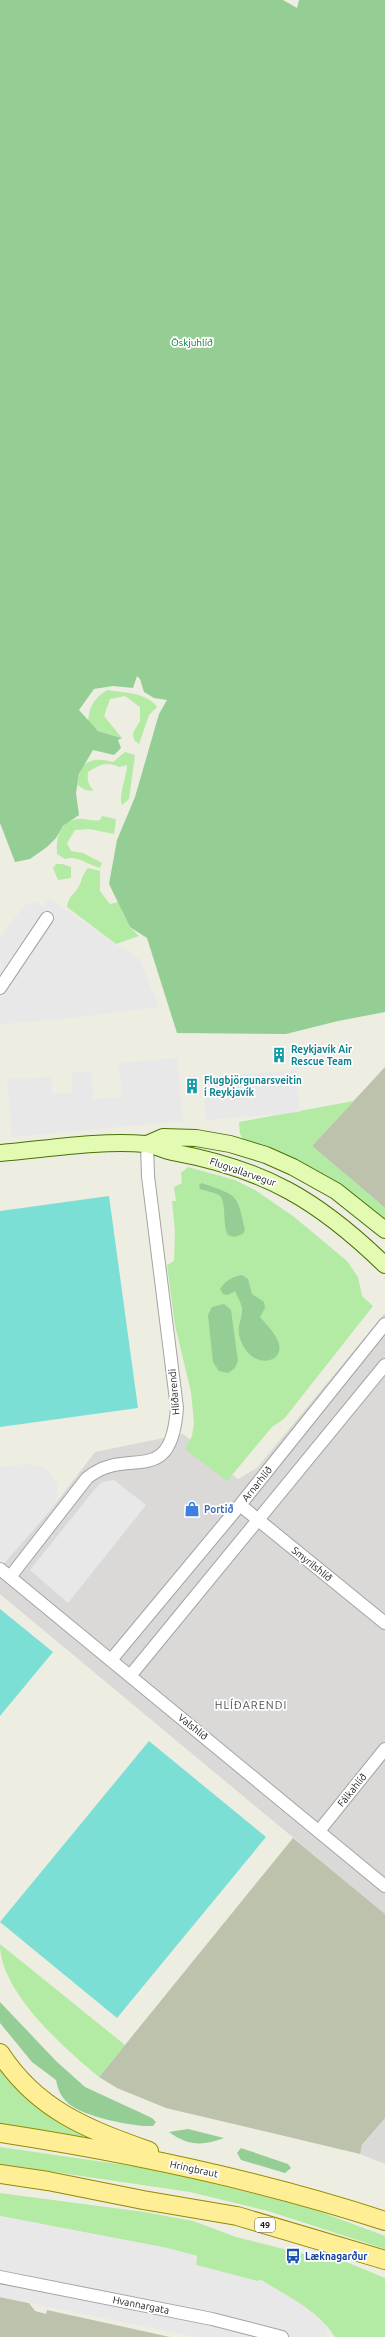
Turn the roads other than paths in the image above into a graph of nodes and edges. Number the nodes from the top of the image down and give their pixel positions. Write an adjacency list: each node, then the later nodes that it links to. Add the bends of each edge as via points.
1 (46, 918): 2 (street)
2 (0, 988)
3 (147, 1144): 4 (street, Flugvallarvegur, via 102,1144); 5 (street, Flugvallarvegur, via 163,1137 196,1138 230,1144 266,1155 336,1191); 6 (street, Flugvallarvegur, via 160,1150 225,1165 284,1186 339,1223); 12 (street, Hlíðarendi, via 148,1176 177,1408 173,1435 167,1448 157,1458 98,1469 87,1478)
4 (0, 1153)
5 (385, 1230)
6 (385, 1265)
7 (385, 1324): 9 (street, Arnarhlíð)
8 (385, 1365): 10 (street)
9 (240, 1505): 10 (street, Smyrilshlíð); 14 (street, Arnarhlíð)
10 (257, 1519): 13 (street, Smyrilshlíð); 15 (street)
11 (0, 1569): 12 (street, Valshlíð)
12 (10, 1577): 14 (street, Valshlíð)
13 (385, 1623)
14 (111, 1660): 15 (street, Valshlíð)
15 (130, 1676): 17 (street, Valshlíð)
16 (385, 1749): 17 (street, Fálkahlíð)
17 (319, 1831): 18 (street, Valshlíð)
18 (385, 1886)
19 (0, 2053): 21 (main road, via 10,2068 41,2100 79,2124)
20 (0, 2134): 21 (main road, Hringbraut)
21 (200, 2170): 25 (main road, Hringbraut, via 323,2201)
22 (0, 2174): 24 (main road, 49)
23 (0, 2184): 24 (main road)
24 (143, 2200): 26 (main road, 49, via 237,2216)
25 (385, 2221)
26 (385, 2260)
27 (0, 2278): 28 (street, Hvannargata, via 212,2319)
28 (282, 2337)

